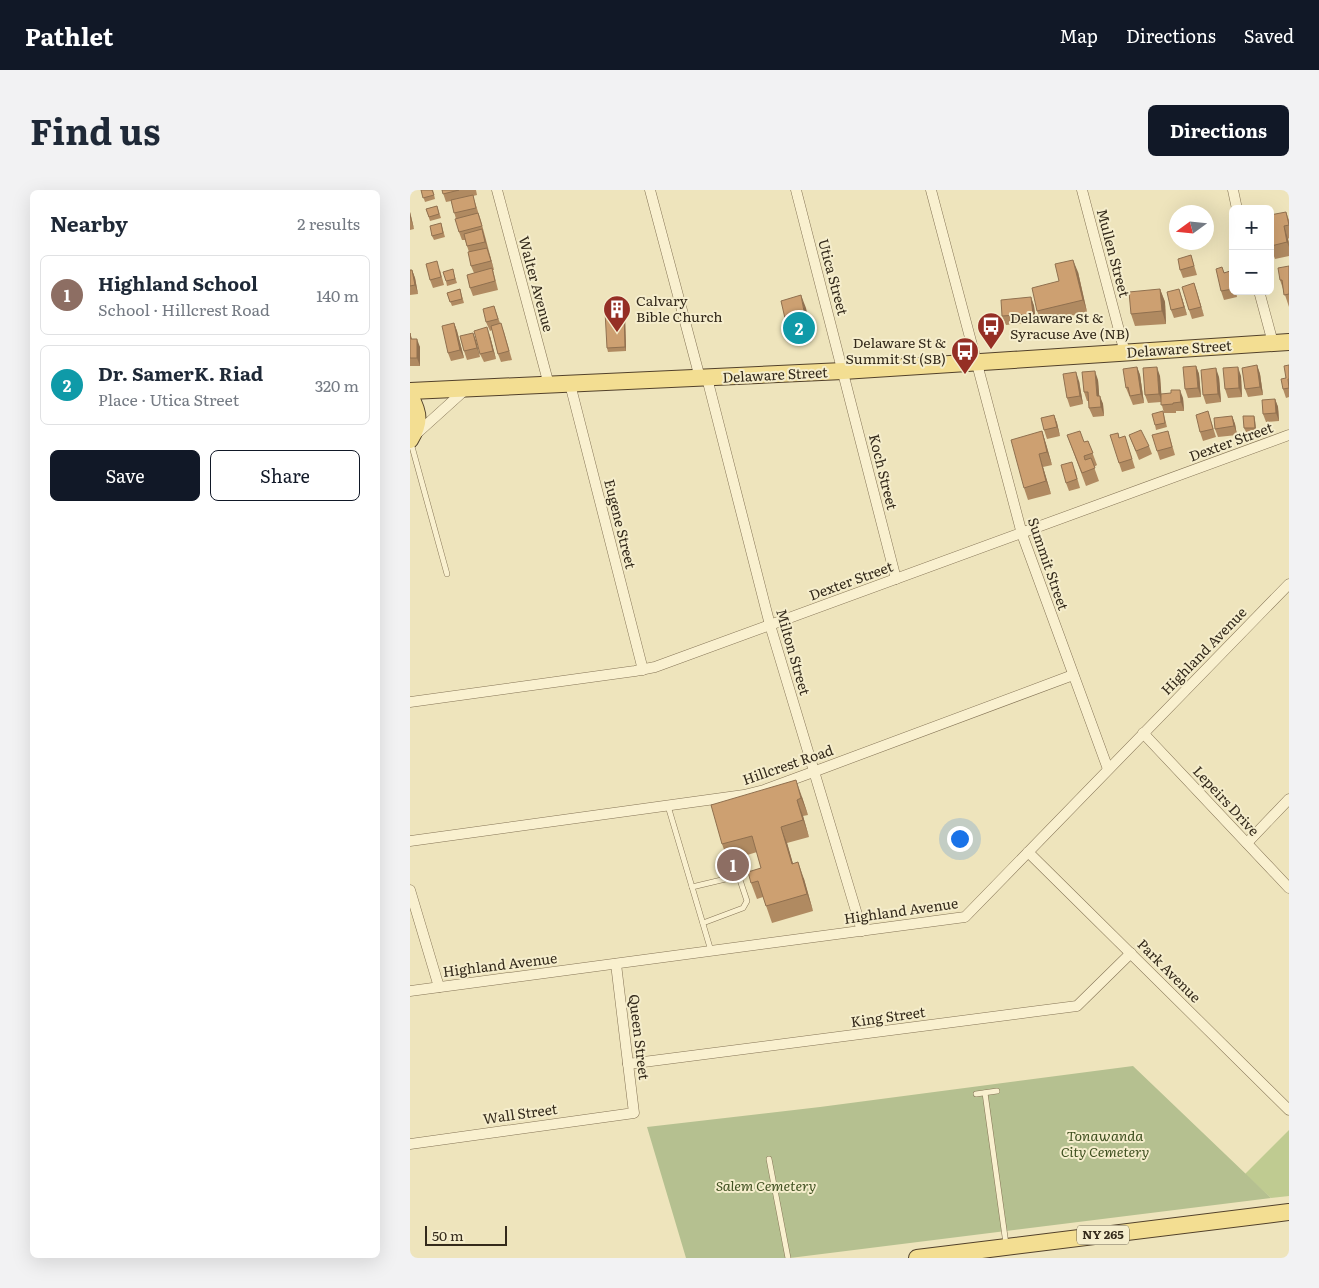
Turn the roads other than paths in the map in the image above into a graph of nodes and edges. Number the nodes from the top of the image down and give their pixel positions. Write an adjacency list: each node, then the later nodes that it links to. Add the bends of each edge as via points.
1 (497, 190): 15 (street, Walter Avenue)
2 (650, 190): 13 (street, Milton Street)
3 (796, 190): 12 (street, Utica Street)
4 (931, 190): 11 (street, Summit Street)
5 (1082, 190): 10 (street, Mullen Street)
6 (1233, 190): 7 (street)
7 (1237, 205)
8 (1261, 295): 9 (street)
9 (1281, 343): 10 (main road, Delaware Street)
10 (1125, 353): 11 (main road, Delaware Street)
11 (977, 363): 12 (main road, Delaware Street); 21 (street, Summit Street)
12 (843, 371): 13 (main road, Delaware Street); 23 (street, Koch Street)
13 (703, 378): 14 (main road, Delaware Street); 25 (street, Milton Street)
14 (570, 384): 15 (main road, Delaware Street); 26 (street, Eugene Street)
15 (549, 385): 16 (main road, Delaware Street)
16 (466, 389): 17 (main road, Delaware Street); 20 (street)
17 (410, 390)
18 (410, 396): 20 (main road, via 418,418)
19 (1289, 436): 21 (street, Dexter Street)
20 (410, 440): 22 (lane)
21 (1022, 534): 23 (street, Dexter Street); 27 (street, Summit Street)
22 (447, 574)
23 (896, 579): 25 (street, Dexter Street)
24 (1289, 584): 29 (street, Highland Avenue)
25 (770, 625): 26 (street, Dexter Street); 31 (street, Milton Street)
26 (643, 670): 28 (street, Dexter Street)
27 (1073, 675): 30 (street, Summit Street); 31 (street, Hillcrest Road)
28 (410, 702)
29 (1143, 733): 30 (street, Highland Avenue); 35 (street, Lepeirs Drive)
30 (1108, 769): 36 (street, Highland Avenue)
31 (813, 772): 33 (street, Hillcrest Road, via 744,795); 41 (street, Milton Street)
32 (1289, 799): 35 (street)
33 (668, 806): 34 (street, Hillcrest Road); 37 (lane)
34 (410, 840)
35 (1246, 843): 38 (street, Lepeirs Drive)
36 (1028, 852): 41 (street, Highland Avenue, via 965,917); 43 (street, Park Avenue)
37 (692, 887): 40 (lane); 40 (lane, via 734,877 740,880 747,901 743,908)
38 (1289, 888)
39 (410, 890): 45 (street)
40 (703, 923): 42 (lane)
41 (862, 931): 42 (street, Highland Avenue)
42 (711, 951): 44 (street, Highland Avenue)
43 (1132, 953): 47 (street, King Street, via 1077,1006); 51 (street, Park Avenue)
44 (616, 964): 45 (street, Highland Avenue); 47 (street, Queen Street)
45 (439, 987): 46 (street, Highland Avenue)
46 (410, 991)
47 (628, 1064): 52 (street, Queen Street)
48 (997, 1091): 49 (lane)
49 (985, 1092): 50 (lane); 56 (lane)
50 (976, 1094)
51 (1289, 1110)
52 (634, 1113): 53 (street, Wall Street)
53 (410, 1144)
54 (769, 1159): 58 (lane)
55 (1289, 1212): 56 (main road, NY 265)
56 (1006, 1247): 57 (main road, NY 265)
57 (929, 1257)
58 (788, 1258)

